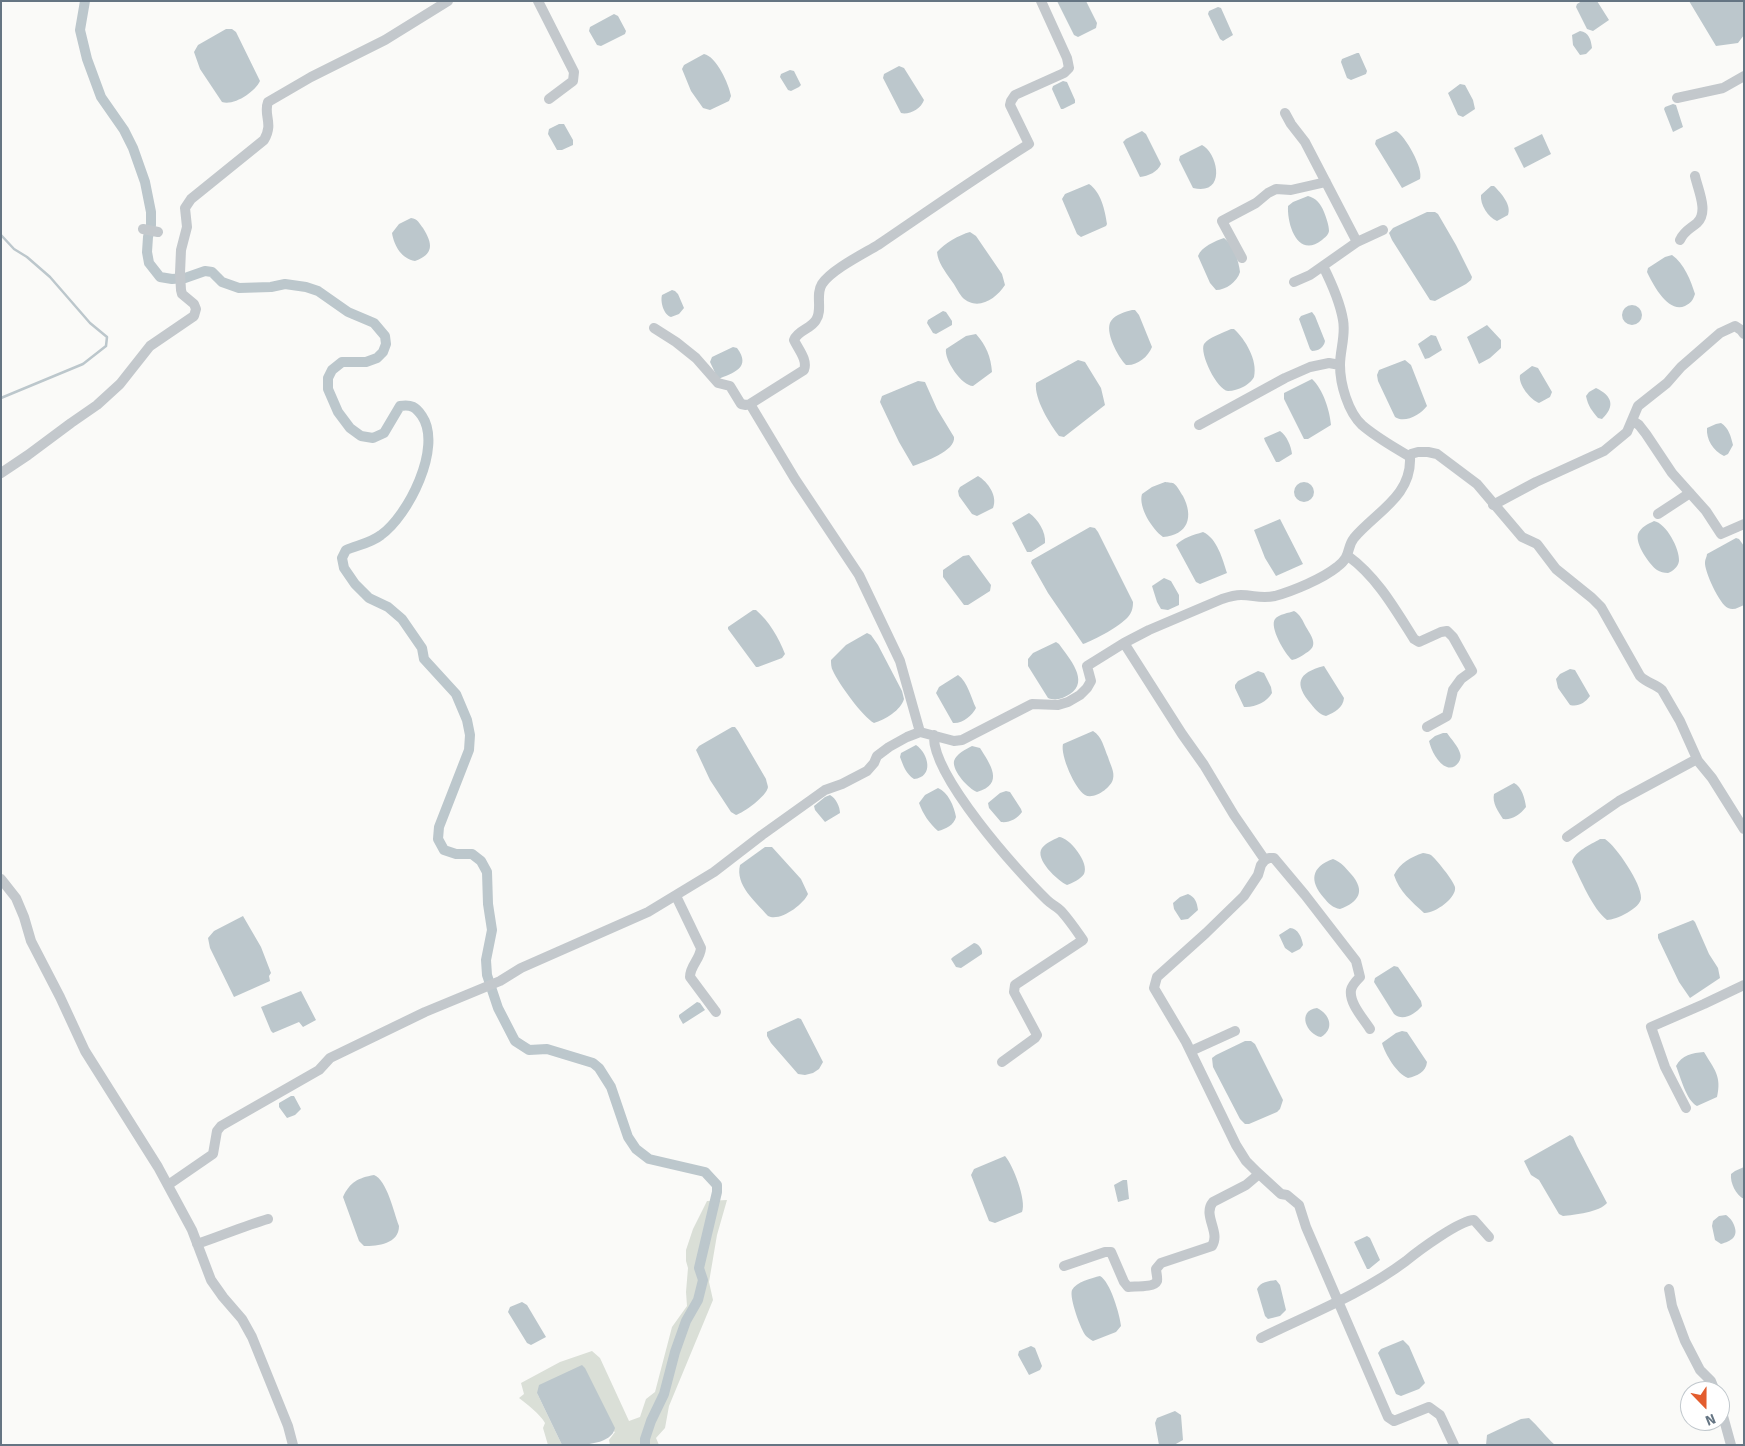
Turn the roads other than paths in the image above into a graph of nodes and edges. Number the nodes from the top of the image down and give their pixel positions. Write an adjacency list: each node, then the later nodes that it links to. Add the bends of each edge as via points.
1 (448, 1): 27 (street, via 385,40 268,102 269,128 264,140 185,208 187,228 181,250 181,286 182,294 196,308 194,316 150,346 120,384 97,405)
2 (538, 1): 6 (street, via 574,72 572,81)
3 (1041, 1): 23 (street, via 1067,58 1068,68 1064,73 1015,95 1011,101 1010,106 1029,144 828,277 818,293 818,317 794,340 806,366 804,370)
4 (1744, 76): 5 (street, via 1723,88)
5 (1677, 98)
6 (549, 99)
7 (1285, 113): 9 (street)
8 (1695, 176): 13 (street, via 1703,214)
9 (1326, 182): 14 (street); 15 (street, via 1291,190 1276,189 1222,221)
10 (144, 229): 12 (street)
11 (1383, 230): 14 (street)
12 (158, 232)
13 (1680, 240)
14 (1357, 242): 16 (street)
15 (1242, 258)
16 (1323, 266): 17 (street); 22 (street, via 1343,320)
17 (1294, 282)
18 (1744, 319): 19 (street)
19 (1735, 326): 21 (street); 24 (street, via 1720,333 1638,406)
20 (654, 328): 23 (street, via 696,358 718,383 730,386 741,404)
21 (1744, 334)
22 (1340, 365): 25 (street, via 1329,362 1310,367 1259,390); 26 (street, via 1344,388 1361,424)
23 (750, 404): 35 (street, via 859,575 900,661)
24 (1632, 422): 28 (street, via 1639,425); 29 (street, via 1627,432 1604,452)
25 (1199, 425)
26 (1410, 457): 29 (street, via 1418,452 1437,454 1477,484); 32 (street, via 1409,475 1400,491 1352,541)
27 (1, 473)
28 (1690, 493): 30 (street); 31 (street, via 1721,534)
29 (1493, 505): 37 (street, via 1522,537 1537,544 1556,569 1601,607 1640,676 1662,690)
30 (1658, 514)
31 (1744, 524)
32 (1348, 556): 33 (street, via 1336,568 1275,596 1240,595 1222,599); 34 (street, via 1361,565 1414,639 1419,642 1447,631 1472,671 1453,690 1447,716)
33 (1124, 643): 36 (street, via 1087,666 1091,681 1080,695 1068,702 1032,704 962,740); 40 (street)
34 (1427, 727)
35 (920, 732): 36 (street); 42 (street, via 889,747 877,756 867,771 825,790)
36 (934, 735): 48 (street, via 940,760 953,784 986,830 1047,900 1061,911 1083,940 1015,985 1014,992 1037,1034)
37 (1697, 759): 38 (street); 39 (street, via 1619,801)
38 (1744, 829)
39 (1567, 837)
40 (1265, 860): 45 (street, via 1274,858 1278,862 1356,961 1360,976 1351,989 1352,996 1354,1005); 47 (street, via 1244,896 1157,977 1156,993)
41 (1, 879): 51 (street, via 16,898 31,941 86,1050)
42 (676, 896): 44 (street, via 701,948 690,977); 51 (street, via 648,912 330,1058 319,1070 221,1126 213,1154)
43 (1744, 985): 49 (street, via 1651,1027 1665,1066)
44 (716, 1012)
45 (1370, 1029)
46 (1235, 1031): 47 (street)
47 (1191, 1051): 50 (street, via 1236,1145)
48 (1002, 1062)
49 (1686, 1108)
50 (1259, 1174): 55 (street, via 1210,1206 1214,1244 1158,1265 1155,1283 1128,1287 1111,1252); 57 (street, via 1299,1205)
51 (168, 1185): 54 (street)
52 (268, 1219): 54 (street)
53 (1490, 1237): 57 (street, via 1474,1220 1466,1222 1362,1290)
54 (197, 1244): 61 (street, via 211,1280 252,1337)
55 (1064, 1266)
56 (1668, 1289): 59 (street, via 1685,1340 1700,1370)
57 (1338, 1301): 58 (street); 62 (street, via 1388,1417 1394,1420 1429,1406 1440,1415)
58 (1261, 1338)
59 (1711, 1381)
60 (1727, 1431): 63 (street)
61 (293, 1445)
62 (1454, 1445)
63 (1731, 1445)

